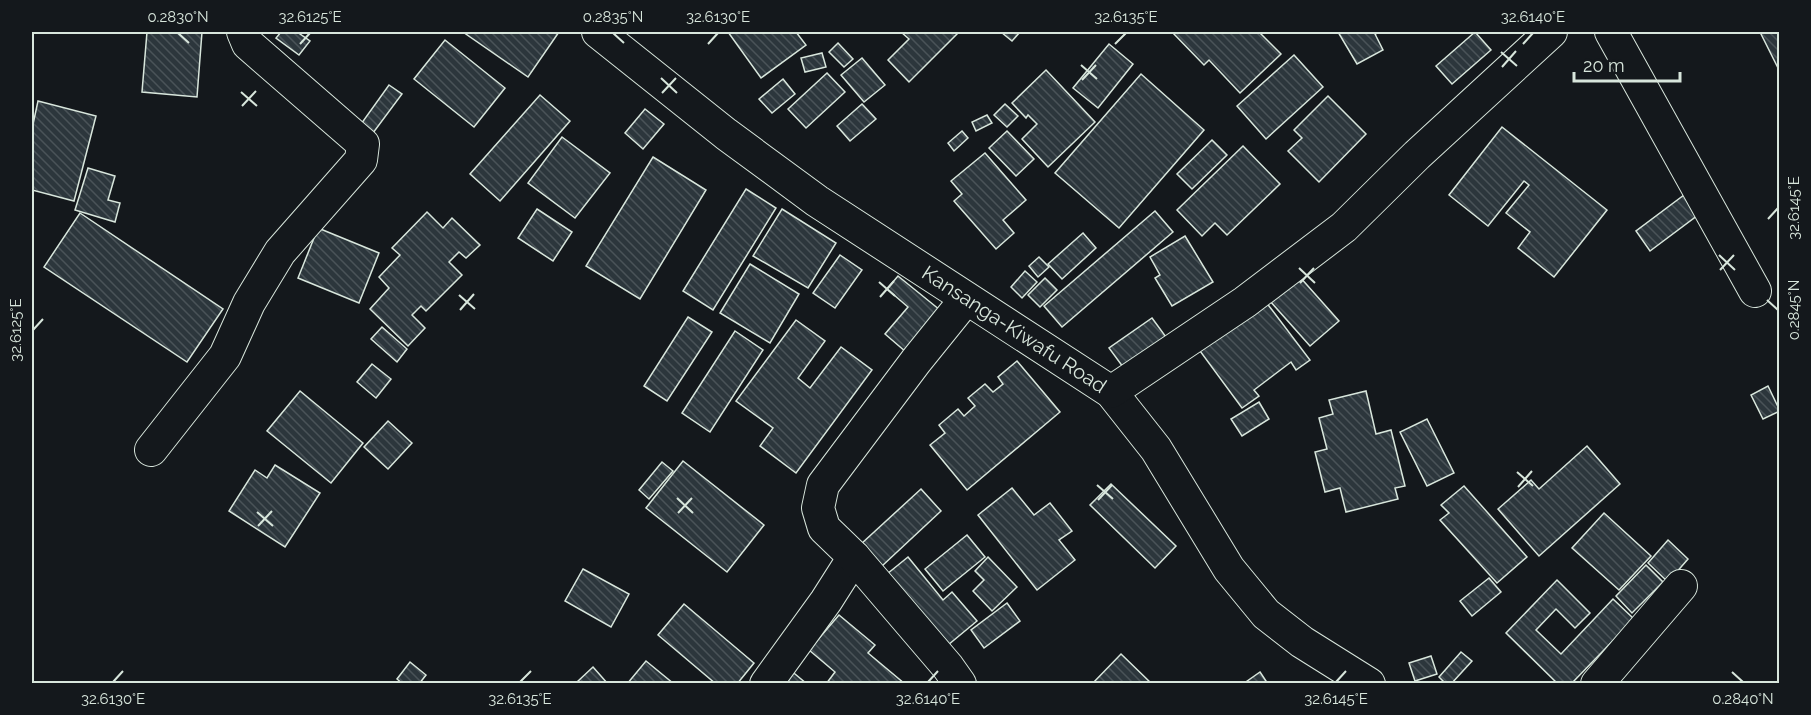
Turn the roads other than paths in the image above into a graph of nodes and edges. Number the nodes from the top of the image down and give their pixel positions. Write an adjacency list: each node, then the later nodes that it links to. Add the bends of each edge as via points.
1 (243, 32): 8 (street, via 248,44 363,144 362,160 280,252 249,303 225,356)
2 (1551, 32): 7 (street, via 1344,226 1245,302)
3 (1611, 32): 5 (street)
4 (614, 36): 6 (street, Kansanga-Kiwafu Road, via 726,134 817,201)
5 (1755, 291)
6 (966, 299): 7 (street, Kansanga-Kiwafu Road); 9 (street, via 823,485 818,508 824,528)
7 (1111, 392): 13 (street, Kansanga-Kiwafu Road, via 1156,449 1229,569 1266,614)
8 (151, 450)
9 (854, 556): 11 (street); 12 (street)
10 (1682, 586): 14 (street)
11 (766, 684)
12 (960, 684)
13 (1369, 684)
14 (1597, 684)

